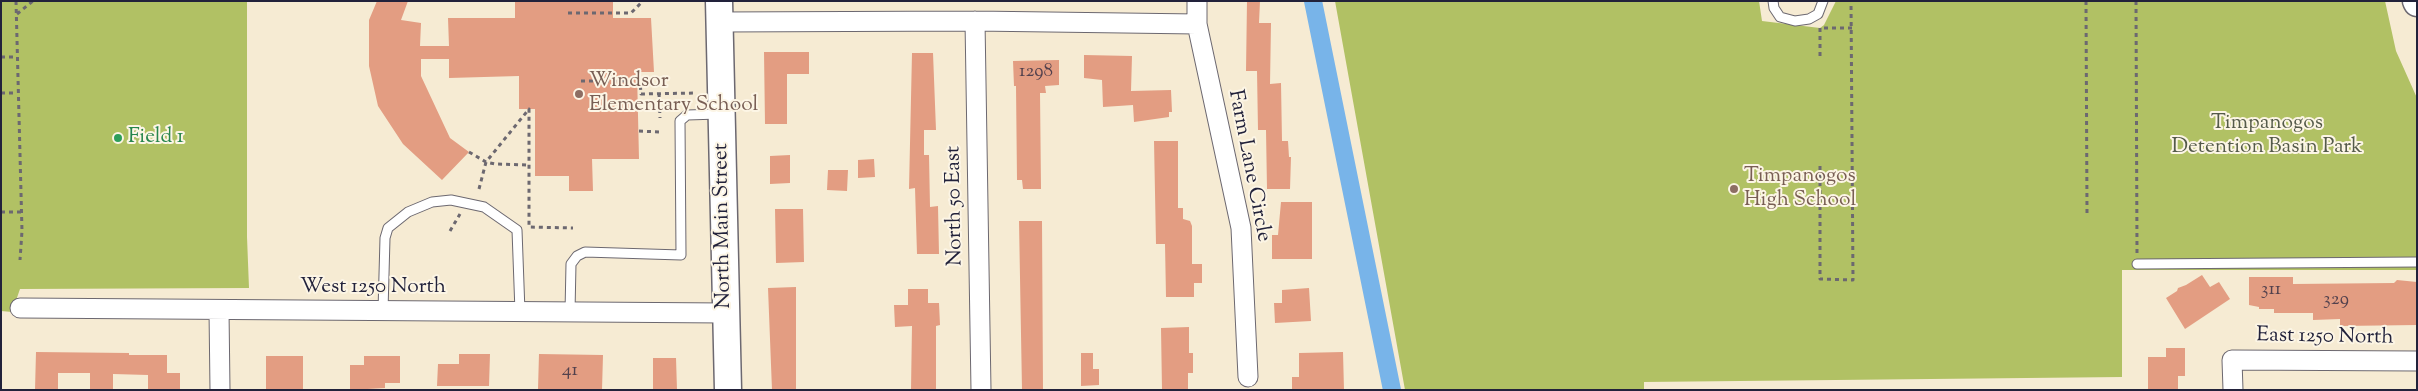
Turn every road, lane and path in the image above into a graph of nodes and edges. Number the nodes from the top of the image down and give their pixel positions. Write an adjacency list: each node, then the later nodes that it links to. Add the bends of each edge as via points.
1 (16, 1): 12 (path)
2 (33, 1): 12 (path)
3 (643, 1): 11 (path, via 631,14)
4 (1197, 1): 14 (street, Farm Lane Circle)
5 (1773, 1): 6 (lane, via 1780,17 1795,21 1818,14)
6 (1823, 1)
7 (1851, 1): 15 (path)
8 (2086, 1): 36 (path)
9 (2136, 1): 41 (path)
10 (720, 12): 13 (street); 24 (street, North Main Street)
11 (568, 13)
12 (16, 15): 18 (path)
13 (975, 21): 14 (street); 52 (street, North 50 East)
14 (1197, 24): 49 (street, Farm Lane Circle, via 1241,228)
15 (1852, 28): 16 (path, via 1820,28); 31 (path, via 1854,280 1820,278)
16 (1820, 56)
17 (1, 57): 18 (path)
18 (17, 57): 22 (path)
19 (581, 81): 23 (path, via 640,81 641,94)
20 (696, 92): 23 (path)
21 (1, 93): 22 (path)
22 (17, 93): 35 (path)
23 (659, 93): 25 (path)
24 (722, 114): 46 (lane, via 687,115 680,121 682,255 585,252 576,256 571,264); 47 (street, North Main Street)
25 (660, 118)
26 (639, 131): 27 (path)
27 (660, 132)
28 (469, 152): 29 (path)
29 (486, 162): 30 (path); 30 (path, via 529,109); 32 (path)
30 (529, 165): 37 (path, via 529,228)
31 (1820, 166)
32 (479, 189)
33 (462, 211): 38 (path)
34 (1, 212): 35 (path)
35 (21, 212): 39 (path)
36 (2087, 213)
37 (573, 228)
38 (450, 231)
39 (20, 260)
40 (2417, 262): 41 (lane)
41 (2138, 264)
42 (20, 308): 43 (street, West 1250 North)
43 (219, 310): 44 (street, West 1250 North); 50 (street)
44 (383, 311): 45 (street, West 1250 North); 45 (lane, via 388,228 408,212 432,202 451,200 484,207 517,230)
45 (520, 312): 46 (street, West 1250 North)
46 (570, 312): 47 (street, West 1250 North)
47 (725, 313): 51 (street, North Main Street)
48 (2417, 361): 53 (street, East 1250 North, via 2232,360)
49 (1248, 377)
50 (220, 390)
51 (728, 390)
52 (981, 390)
53 (2233, 390)

